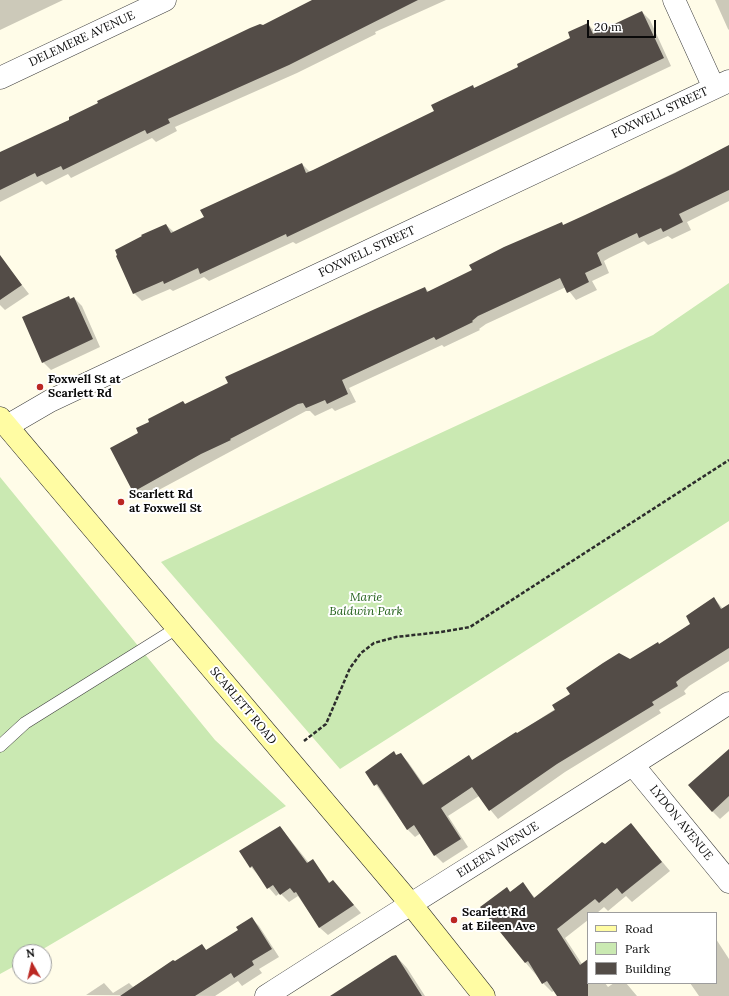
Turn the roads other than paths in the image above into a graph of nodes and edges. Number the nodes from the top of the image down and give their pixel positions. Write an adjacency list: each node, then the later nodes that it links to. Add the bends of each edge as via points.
1 (165, 0): 3 (street, DELEMERE AVENUE)
2 (674, 0): 4 (street)
3 (0, 78)
4 (721, 84): 5 (street, FOXWELL STREET)
5 (3, 422): 6 (main road, SCARLETT ROAD)
6 (177, 628): 8 (lane, via 26,723); 11 (main road, SCARLETT ROAD)
7 (729, 703): 9 (street, EILEEN AVENUE)
8 (0, 746)
9 (633, 765): 10 (street, LYDON AVENUE); 11 (street, EILEEN AVENUE)
10 (729, 882)
11 (410, 903): 12 (street, EILEEN AVENUE); 13 (main road, SCARLETT ROAD)
12 (266, 996)
13 (484, 996)

